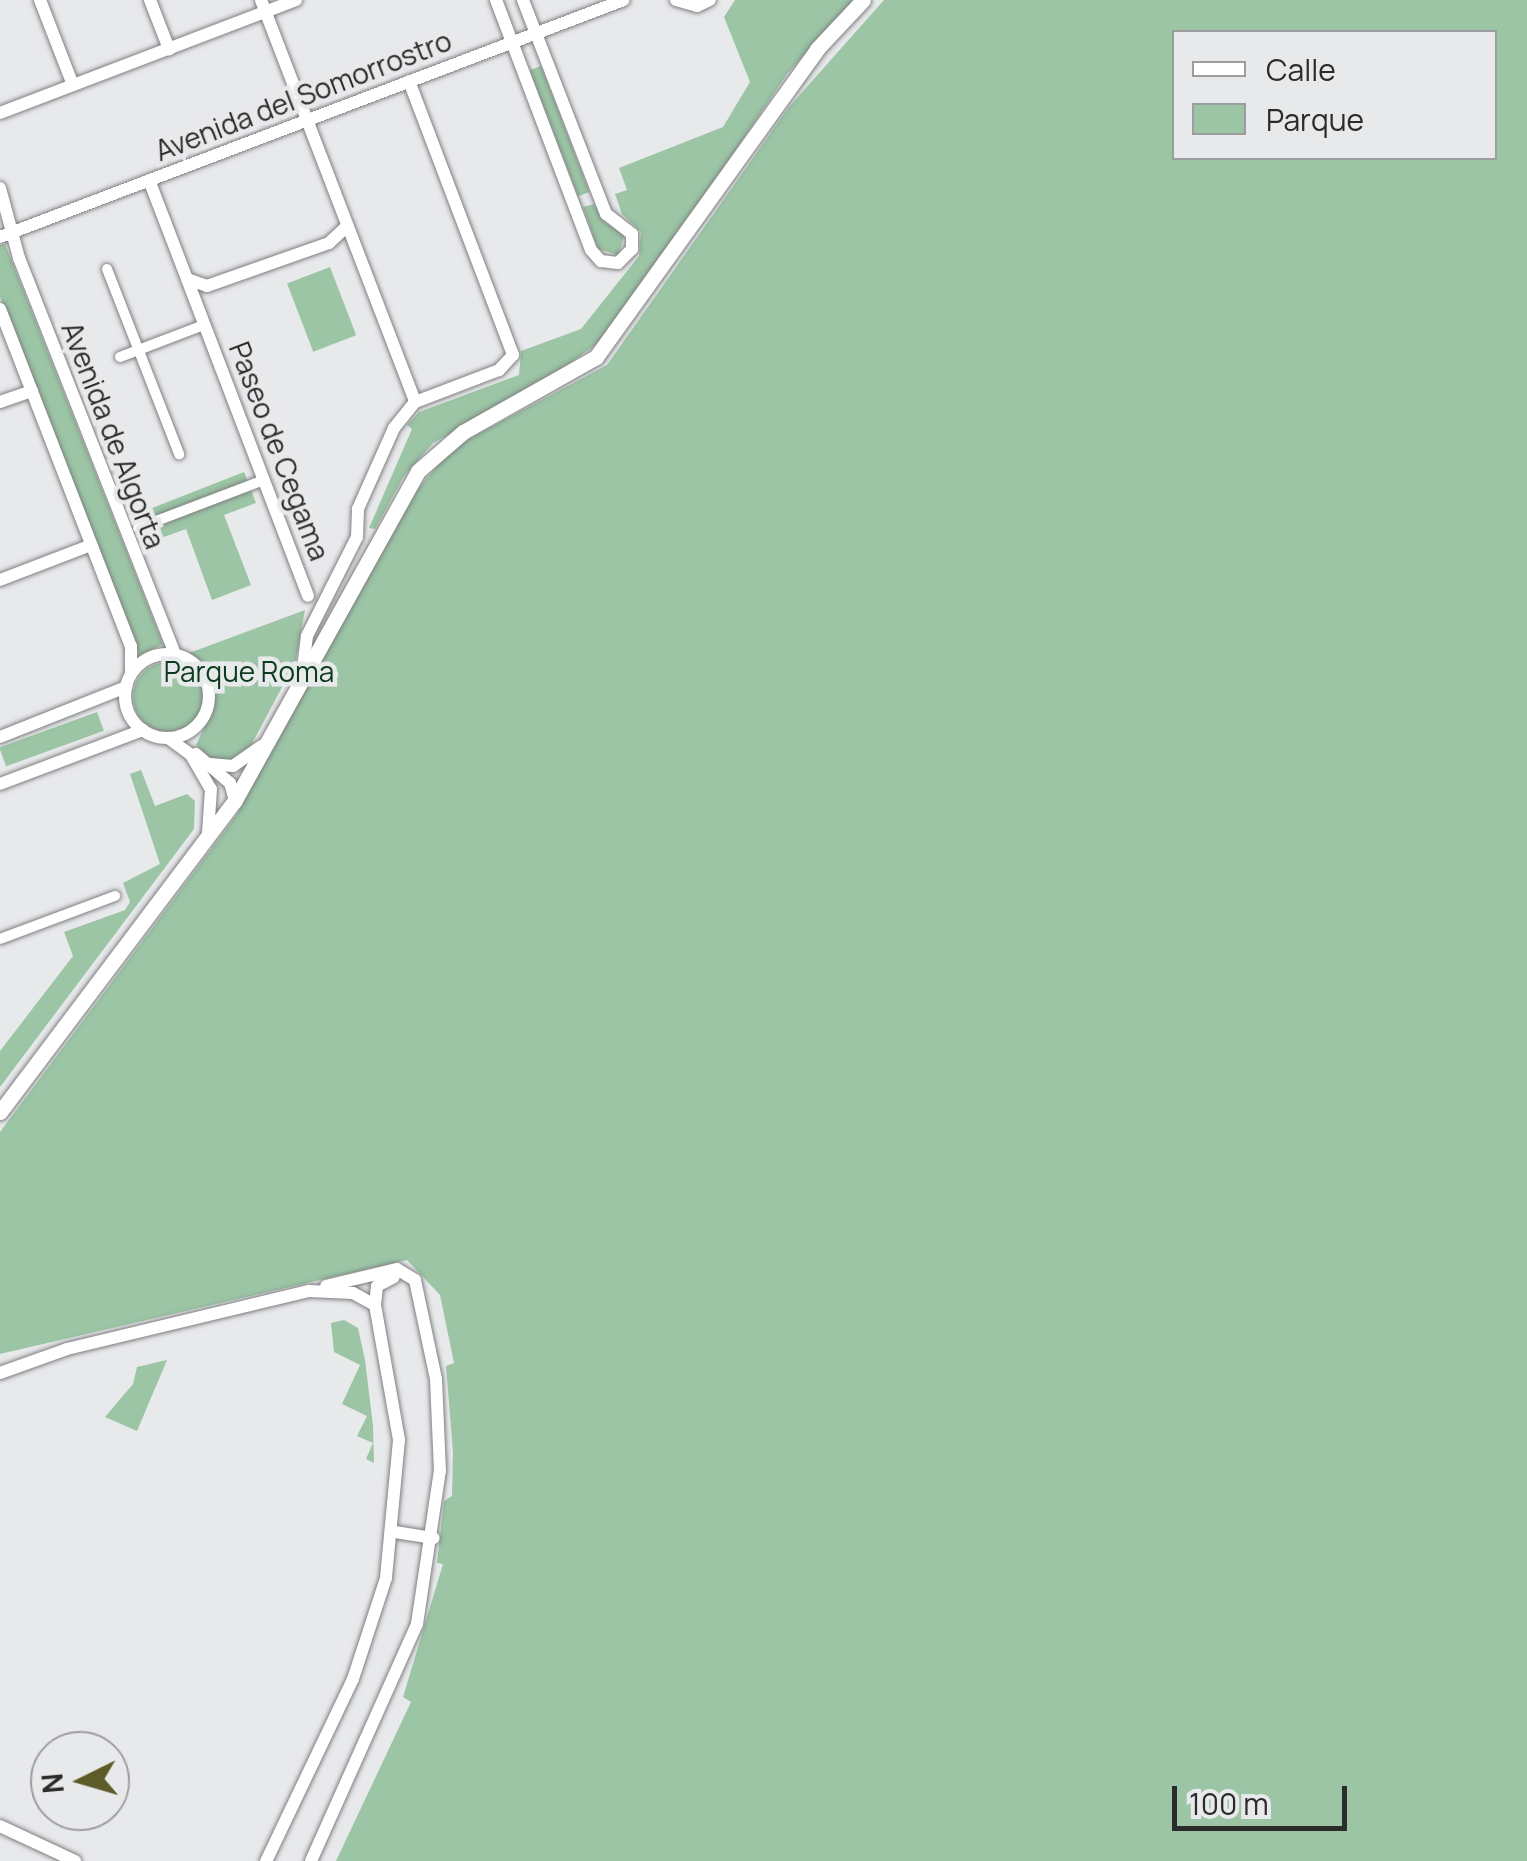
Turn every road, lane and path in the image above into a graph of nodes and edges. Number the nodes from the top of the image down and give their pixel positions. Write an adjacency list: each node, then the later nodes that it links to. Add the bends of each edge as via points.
1 (40, 0): 15 (street)
2 (150, 0): 13 (street)
3 (296, 0): 10 (street)
4 (496, 0): 12 (street)
5 (524, 0): 11 (street)
6 (624, 0): 11 (street, Avenida del Somorrostro)
7 (676, 0): 8 (street, via 689,6)
8 (710, 0)
9 (863, 0): 41 (street, via 817,48 596,357 462,432 418,470)
10 (263, 6): 13 (street); 17 (street)
11 (536, 33): 12 (street, Avenida del Somorrostro); 12 (street, via 606,214 632,234 632,249 618,263 601,261 591,250)
12 (512, 42): 14 (street, Avenida del Somorrostro)
13 (169, 49): 15 (street)
14 (409, 81): 17 (street, Avenida del Somorrostro); 31 (street, via 513,355 498,370)
15 (73, 86): 16 (street)
16 (0, 114)
17 (306, 120): 18 (street, Avenida del Somorrostro); 20 (street)
18 (150, 180): 21 (street, Avenida del Somorrostro); 24 (street, Paseo de Cegama)
19 (0, 188): 21 (street, Avenida de Algorta)
20 (347, 226): 24 (street, via 329,243 216,286); 31 (street)
21 (15, 232): 22 (street, Avenida del Somorrostro); 38 (street, Avenida de Algorta, via 19,258)
22 (0, 236)
23 (107, 269): 27 (street)
24 (187, 279): 26 (street, Paseo de Cegama)
25 (0, 308): 29 (street)
26 (204, 325): 27 (street, Paseo de Cegama); 33 (street, Paseo de Cegama)
27 (139, 350): 28 (street, Paseo de Cegama); 32 (street)
28 (120, 358)
29 (32, 391): 30 (street); 35 (street)
30 (0, 402)
31 (415, 402): 41 (street, via 394,428 358,509 357,537 307,636)
32 (178, 454)
33 (264, 480): 34 (street); 37 (street, Paseo de Cegama)
34 (138, 528)
35 (91, 546): 36 (street); 39 (street, via 130,646)
36 (0, 580)
37 (308, 596)
38 (175, 654): 39 (street, via 153,655); 43 (street, via 196,664 209,687 206,713)
39 (131, 673): 40 (street)
40 (126, 687): 42 (street, via 128,711); 45 (street)
41 (299, 688): 44 (street)
42 (143, 730): 46 (street); 48 (street)
43 (188, 732): 46 (street); 47 (street)
44 (274, 733): 47 (street, via 241,763); 49 (street)
45 (0, 737)
46 (168, 738): 47 (street)
47 (202, 765): 49 (street); 50 (street, via 212,798)
48 (0, 784)
49 (234, 801): 50 (street)
50 (207, 839): 53 (street)
51 (115, 896): 52 (street)
52 (0, 940)
53 (0, 1112)
54 (416, 1280): 55 (street, via 398,1270); 56 (street, via 381,1280); 59 (street, via 438,1409)
55 (314, 1291): 56 (street, via 353,1293); 57 (street, via 67,1349)
56 (375, 1305): 58 (street, via 398,1440)
57 (0, 1373)
58 (395, 1532): 59 (street); 62 (street, via 353,1679)
59 (434, 1538): 63 (street, via 402,1666)
60 (0, 1826): 61 (street)
61 (75, 1861)
62 (266, 1861)
63 (311, 1861)

